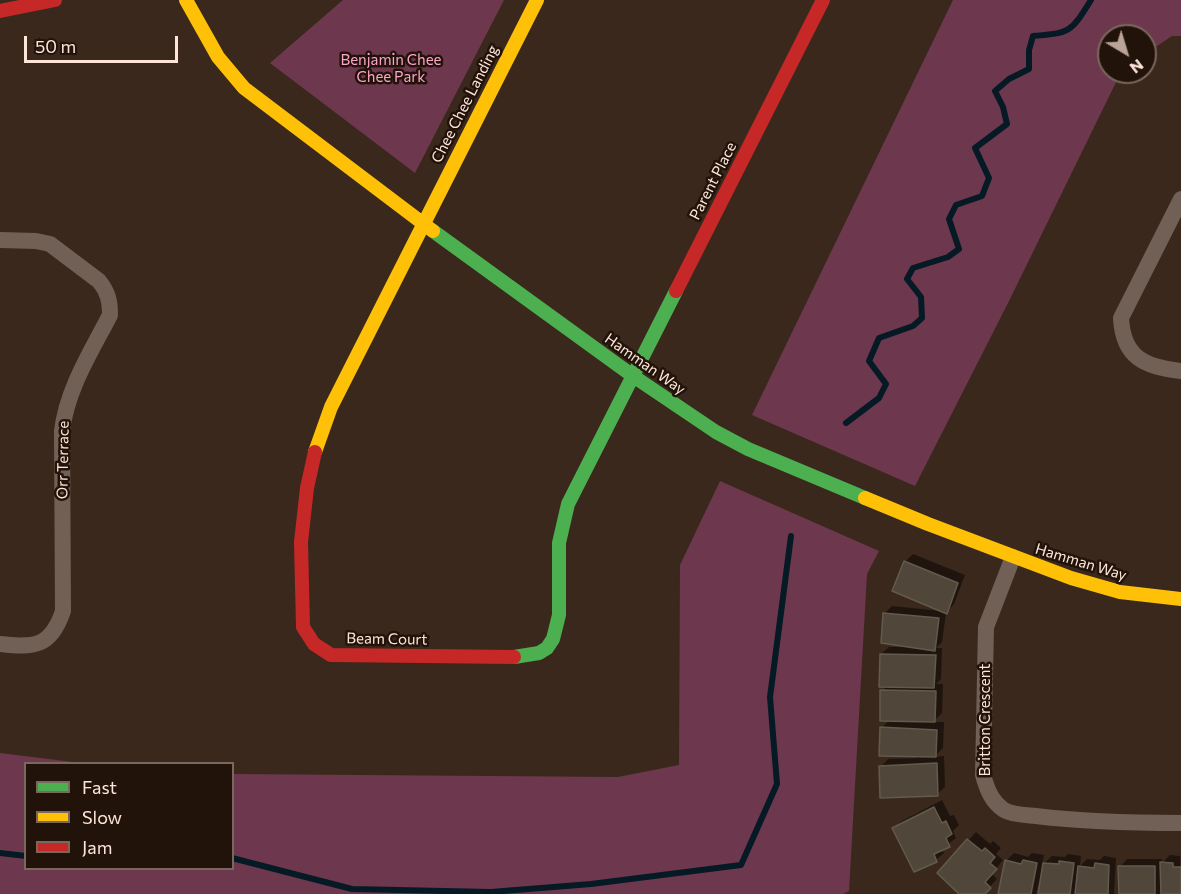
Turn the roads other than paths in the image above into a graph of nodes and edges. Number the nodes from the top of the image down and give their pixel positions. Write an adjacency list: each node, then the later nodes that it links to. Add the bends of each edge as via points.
1 (55, 0): 5 (street)
2 (186, 0): 7 (street, Hamman Way, via 229,75)
3 (537, 0): 7 (street, Chee Chee Landing)
4 (823, 0): 10 (street, Parent Place)
5 (0, 10)
6 (1181, 199): 9 (street, via 1121,318 1122,334 1134,356)
7 (424, 224): 10 (street, Hamman Way); 10 (street, Beam Court, via 331,407 313,454 303,513 302,609 303,627 318,650 331,655 512,657 531,656 547,649 558,623 560,527)
8 (0, 240): 13 (street, Orr Terrace, via 50,244 105,288 110,315 64,411 63,610 43,642 27,647)
9 (1181, 371)
10 (633, 376): 11 (street, Hamman Way, via 748,449)
11 (1013, 557): 12 (street, Hamman Way, via 1120,592); 14 (street, Britton Crescent, via 986,627 983,775 994,802 1006,812 1045,817 1103,823)
12 (1181, 599)
13 (0, 644)
14 (1181, 823)

